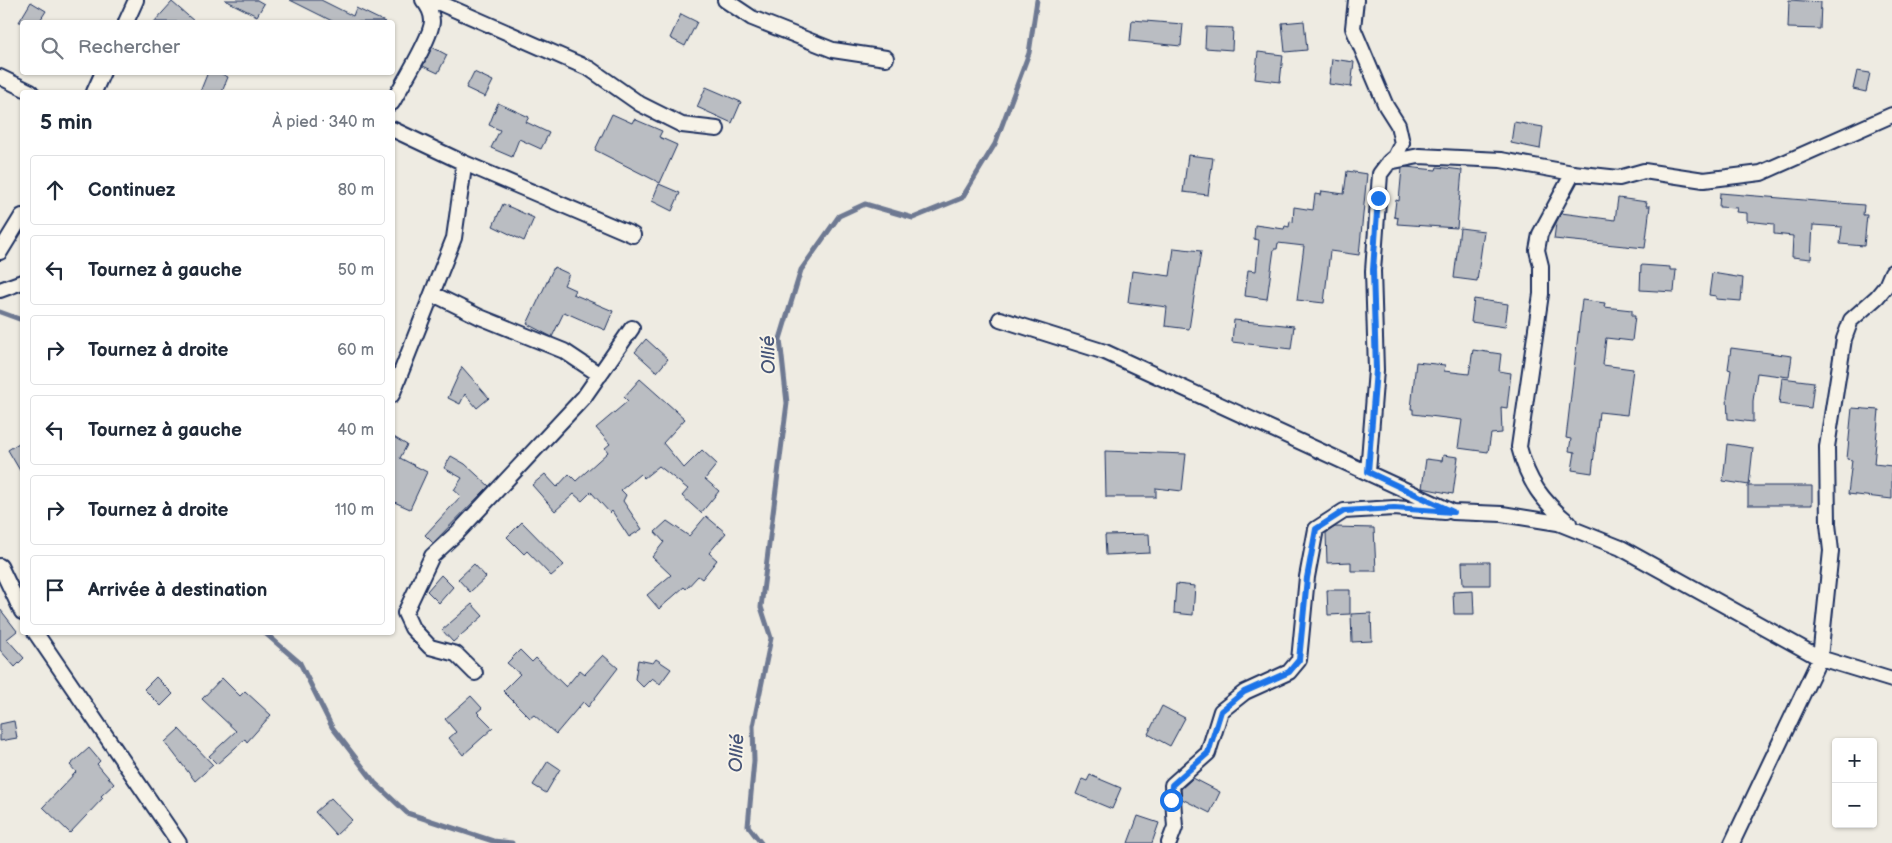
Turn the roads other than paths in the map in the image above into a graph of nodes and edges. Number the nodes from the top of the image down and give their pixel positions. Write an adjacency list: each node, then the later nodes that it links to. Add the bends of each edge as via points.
1 (136, 0): 6 (street)
2 (423, 0): 12 (street, via 429,8 432,22 423,47)
3 (433, 0): 15 (street, via 590,69 640,104 682,125)
4 (725, 0): 7 (street, via 752,18 833,50)
5 (1356, 0): 17 (street, via 1353,28 1386,106 1398,125 1402,143)
6 (127, 20)
7 (886, 58)
8 (102, 75): 11 (street)
9 (0, 77): 10 (street)
10 (27, 90)
11 (95, 90)
12 (395, 97)
13 (1892, 115): 18 (street, via 1761,173 1704,180 1644,171 1618,178)
14 (395, 130): 16 (street)
15 (717, 130)
16 (462, 162): 20 (street); 25 (street, via 454,238)
17 (1389, 162): 18 (street, via 1419,156 1502,160); 30 (street, via 1380,174 1373,270 1376,370)
18 (1573, 173): 32 (street, via 1540,234 1537,250 1541,266 1541,294 1519,447 1526,472 1547,504)
19 (20, 219): 21 (street)
20 (633, 235)
21 (0, 252)
22 (1892, 272): 36 (street, via 1877,297 1851,320 1844,338 1827,447 1831,551)
23 (20, 283): 24 (street)
24 (0, 290)
25 (433, 294): 28 (street, via 564,351); 29 (street)
26 (1000, 319): 30 (street, via 1105,352)
27 (632, 328): 28 (street)
28 (600, 375): 37 (street, via 584,397 432,556 405,613 412,628 430,647 456,654)
29 (395, 388)
30 (1368, 472): 31 (street)
31 (1453, 512): 32 (street, via 1502,514 1558,523); 40 (street, via 1394,508 1344,511 1316,529 1307,578 1299,660 1289,672 1244,692 1221,711 1208,753 1172,785 1175,827)
32 (1578, 530): 36 (street, via 1622,548)
33 (0, 566): 34 (street)
34 (20, 608)
35 (37, 635): 39 (street)
36 (1820, 658): 38 (street); 41 (street)
37 (475, 673)
38 (1892, 680)
39 (179, 843)
40 (1169, 843)
41 (1732, 843)

